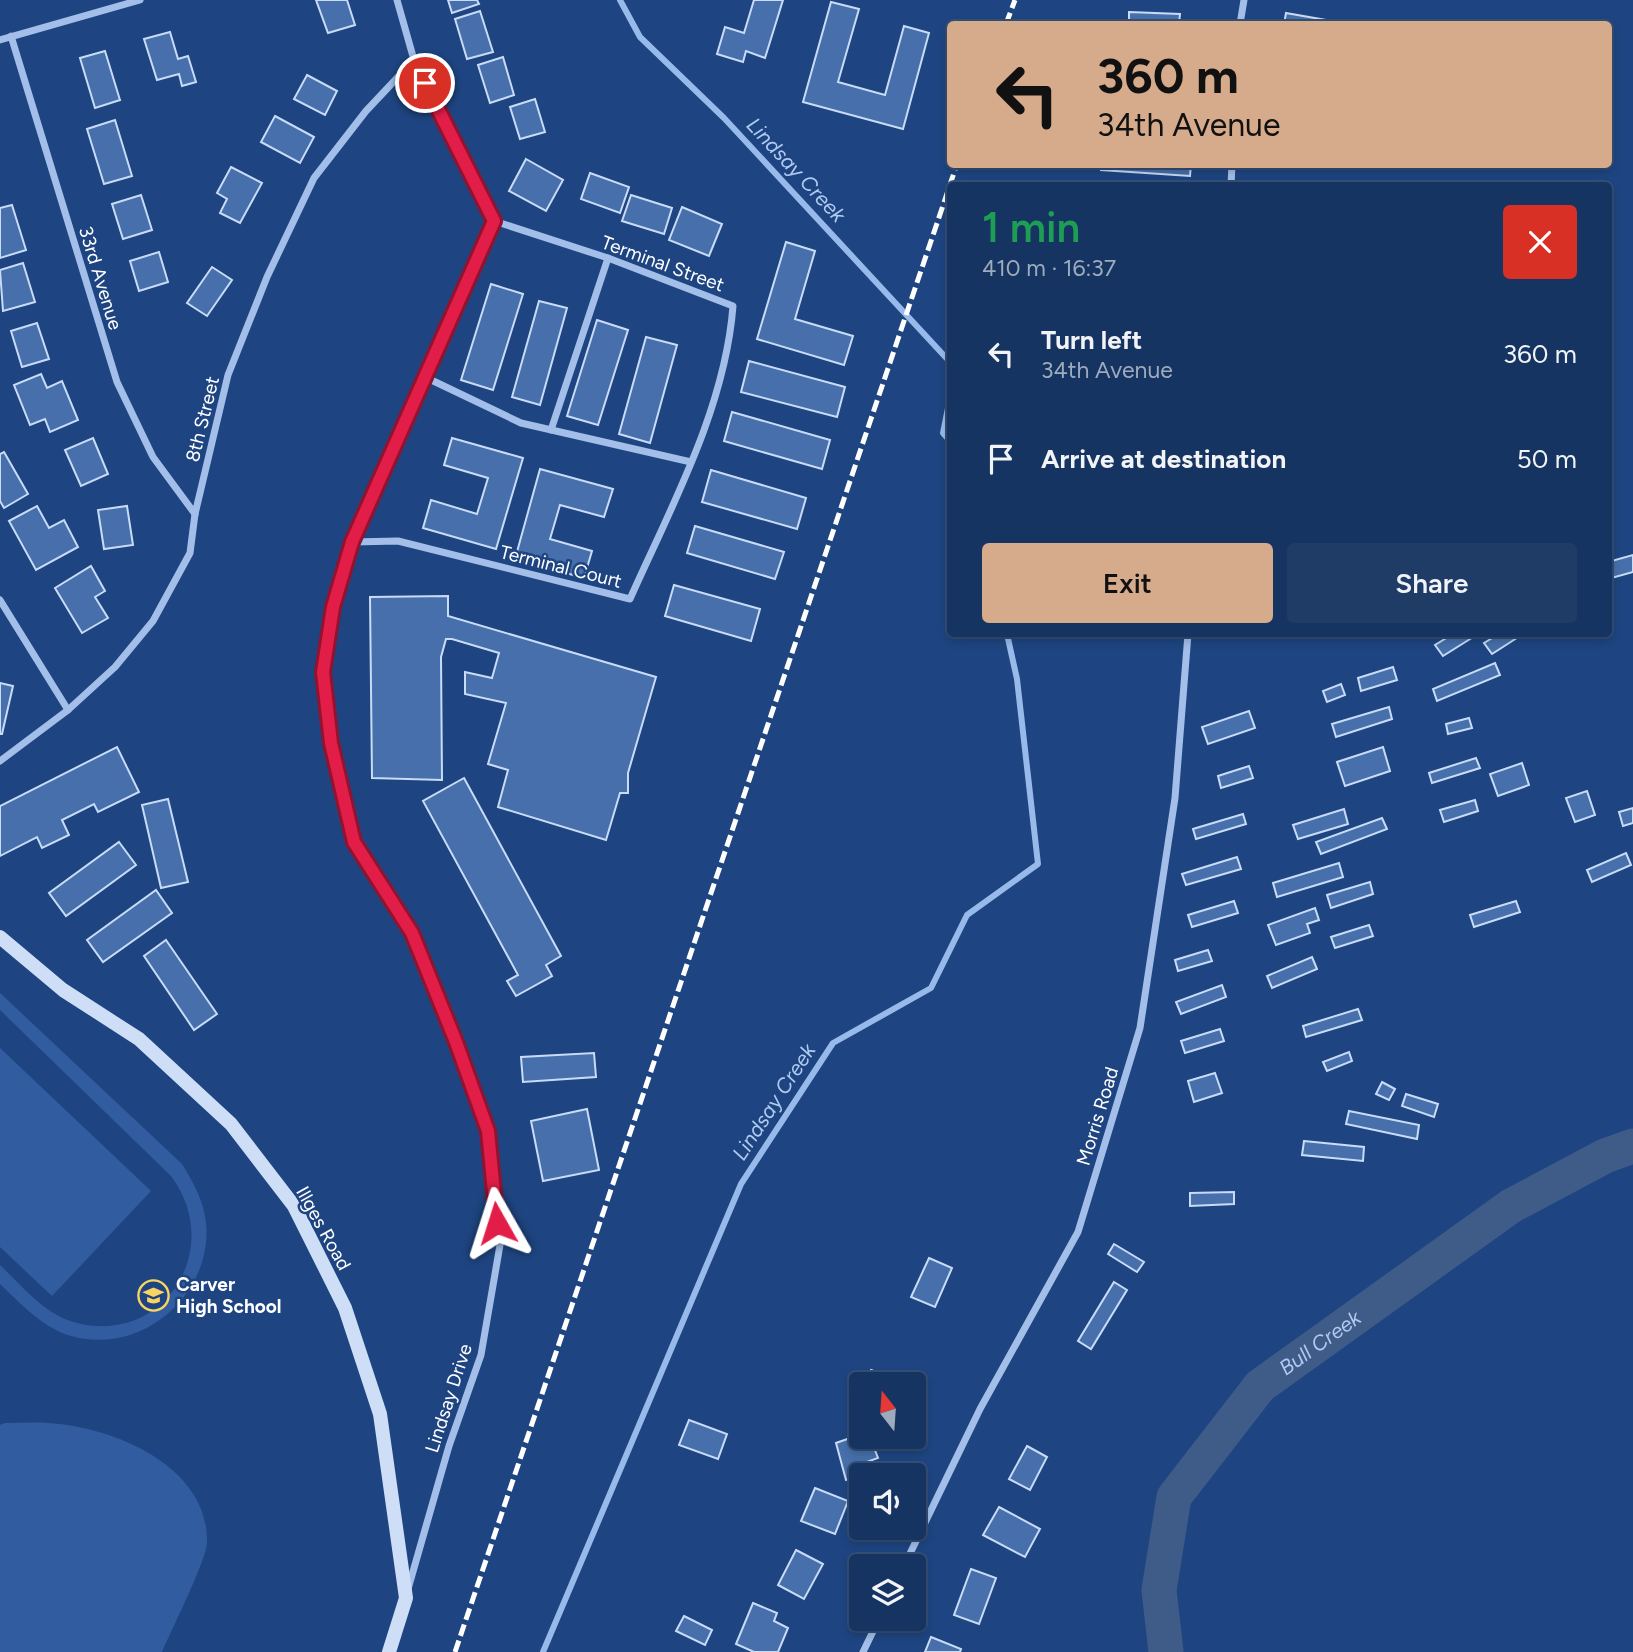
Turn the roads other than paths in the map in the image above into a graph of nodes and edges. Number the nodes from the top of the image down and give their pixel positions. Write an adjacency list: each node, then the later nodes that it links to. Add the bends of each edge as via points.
1 (140, 0): 5 (street)
2 (397, 0): 7 (street)
3 (1244, 0): 4 (street)
4 (1240, 21)
5 (11, 36): 6 (street); 14 (street, 33rd Avenue, via 117,382 153,457)
6 (0, 40)
7 (414, 60): 8 (street); 14 (street, 8th Street, via 366,111 314,178 267,277 229,375)
8 (494, 221): 9 (street, Terminal Street); 10 (street, Lindsay Drive)
9 (608, 258): 11 (street, Terminal Street, via 733,306 730,345); 12 (street)
10 (425, 377): 12 (street, via 522,423); 15 (street, Lindsay Drive)
11 (713, 397): 13 (street, Terminal Court)
12 (551, 430): 13 (street)
13 (691, 462): 15 (street, Terminal Court, via 630,599 398,541)
14 (195, 514): 18 (street, 8th Street, via 191,553 153,621 115,667)
15 (352, 542): 22 (street, Lindsay Drive, via 333,607 323,672 331,743 354,842 412,933 488,1131 500,1245 481,1355 449,1446)
16 (0, 600): 18 (street)
17 (1188, 637): 21 (street, Morris Road, via 1175,798 1140,1028 1078,1232 980,1409)
18 (68, 710): 19 (street, 8th Street)
19 (0, 761)
20 (0, 937): 22 (street, Illges Road, via 63,990 139,1039 231,1124 294,1206 345,1308 380,1414)
21 (910, 1554)
22 (406, 1598): 24 (street, Illges Road)
23 (873, 1631): 25 (street)
24 (389, 1652)
25 (863, 1652)

